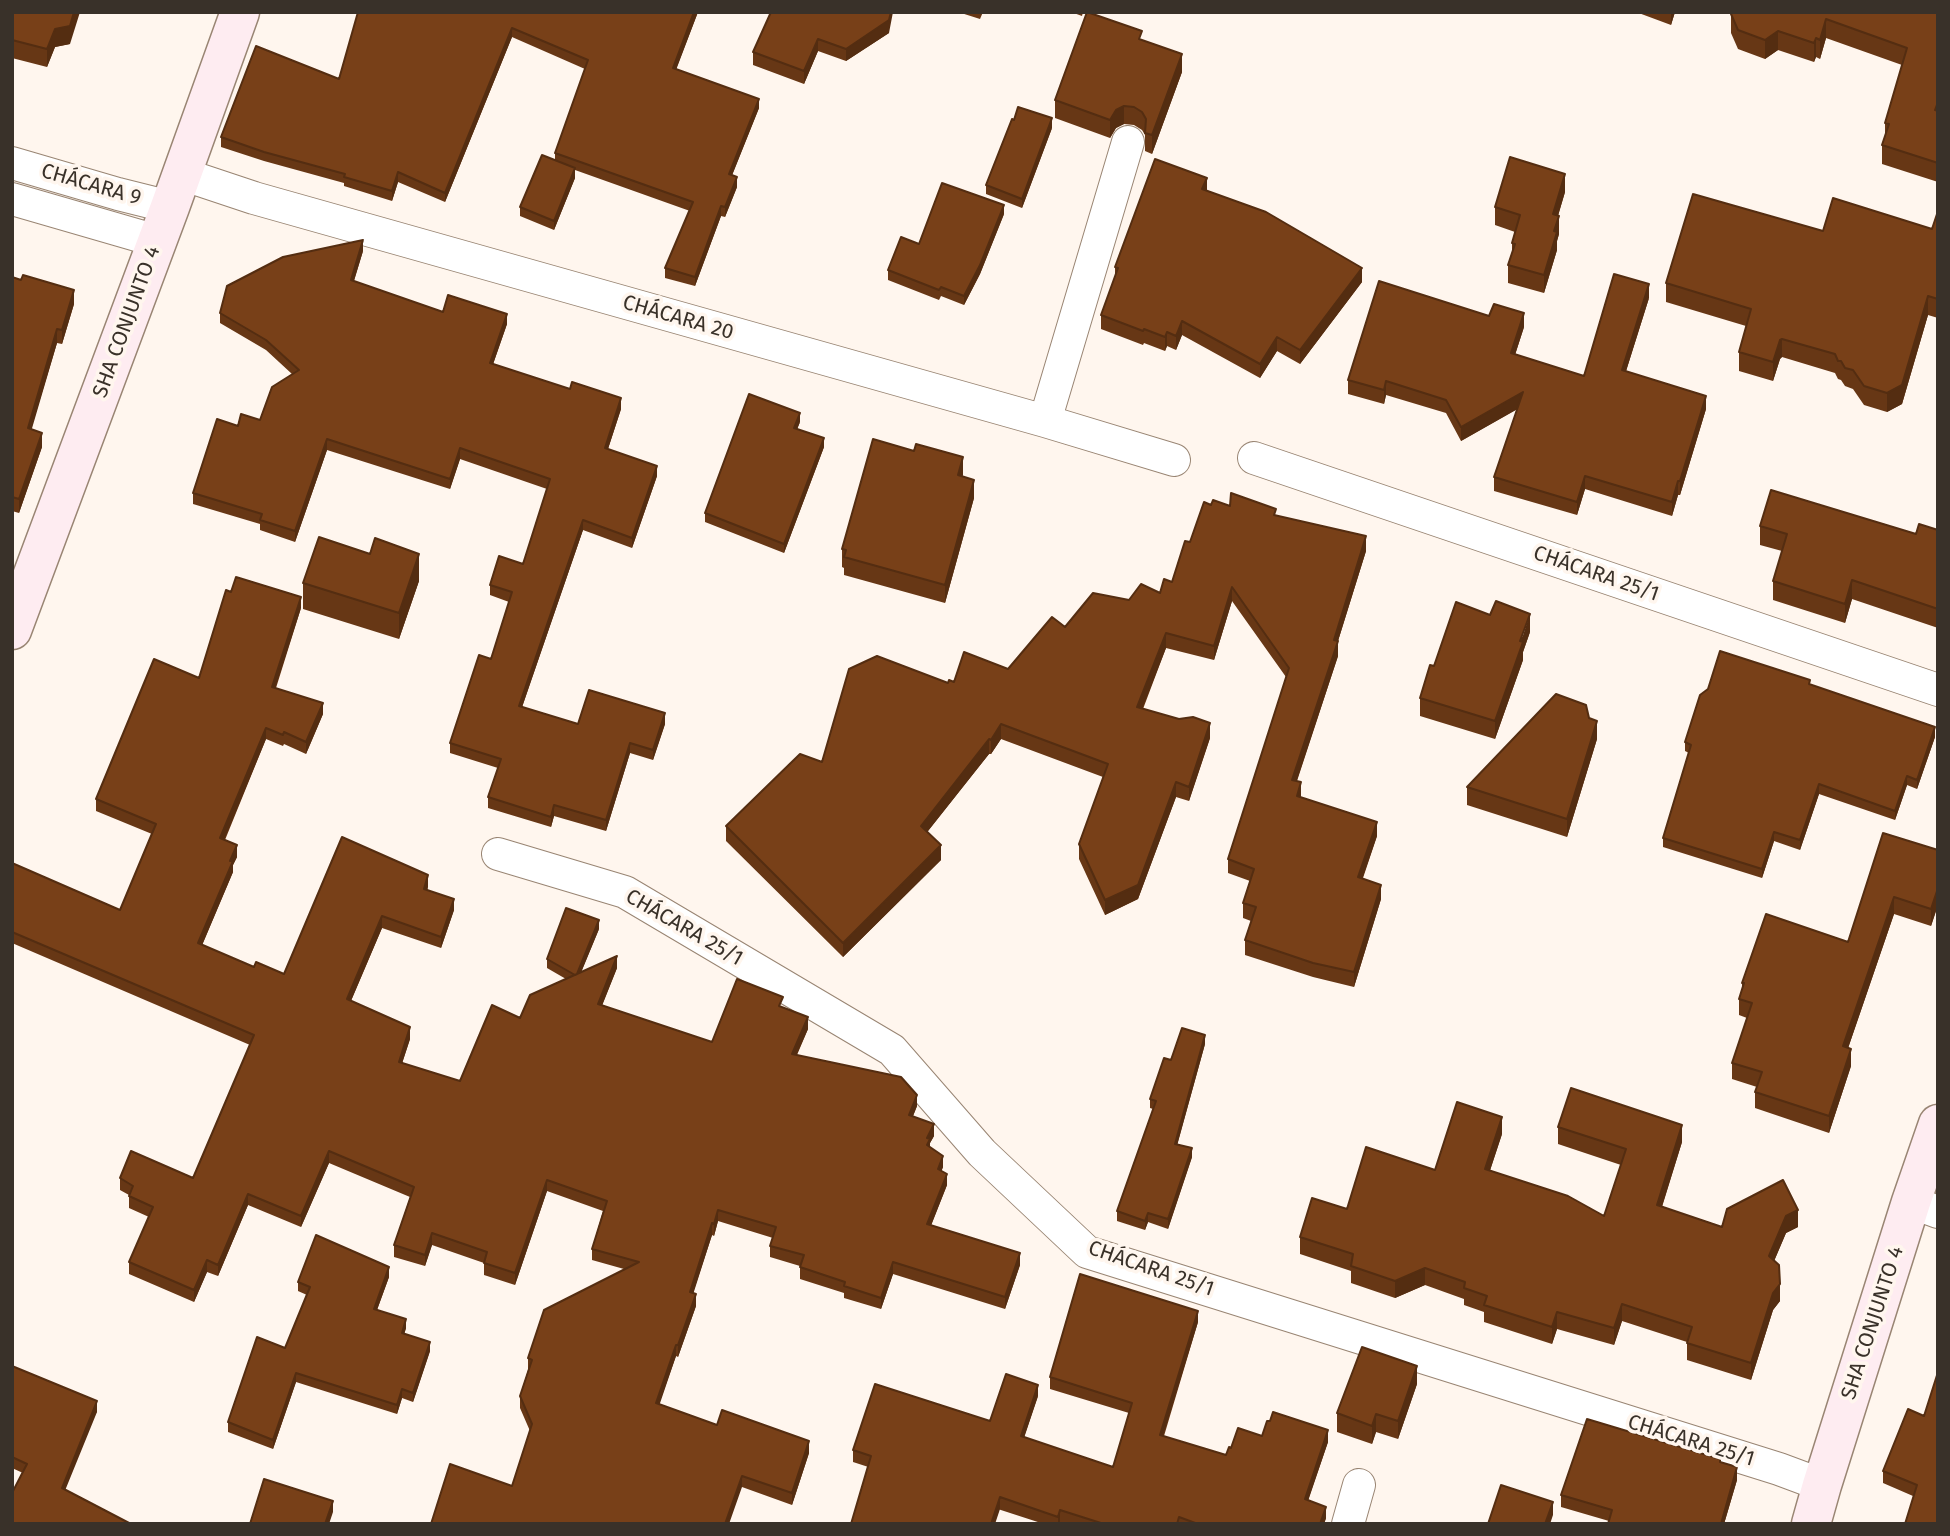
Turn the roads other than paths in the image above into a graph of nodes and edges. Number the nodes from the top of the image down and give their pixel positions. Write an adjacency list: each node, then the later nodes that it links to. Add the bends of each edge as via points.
1 (240, 12): 5 (street, SHA CONJUNTO 4)
2 (1128, 142): 6 (street)
3 (12, 163): 5 (street, CHÁCARA 9)
4 (12, 199): 5 (street)
5 (169, 208): 6 (street, CHÁCARA 20, via 254,198); 9 (street, SHA CONJUNTO 4)
6 (1045, 421): 8 (street, CHÁCARA 20)
7 (1254, 458): 10 (street, CHÁCARA 25/1)
8 (1174, 460)
9 (12, 630)
10 (1938, 690)
11 (498, 855): 15 (street, CHÁCARA 25/1, via 625,892 892,1049 982,1153 1087,1252)
12 (1938, 1124): 13 (street, SHA CONJUNTO 4)
13 (1924, 1207): 15 (street, SHA CONJUNTO 4)
14 (1359, 1485): 16 (street)
15 (1822, 1485): 17 (street, SHA CONJUNTO 4)
16 (1348, 1524)
17 (1811, 1524)

